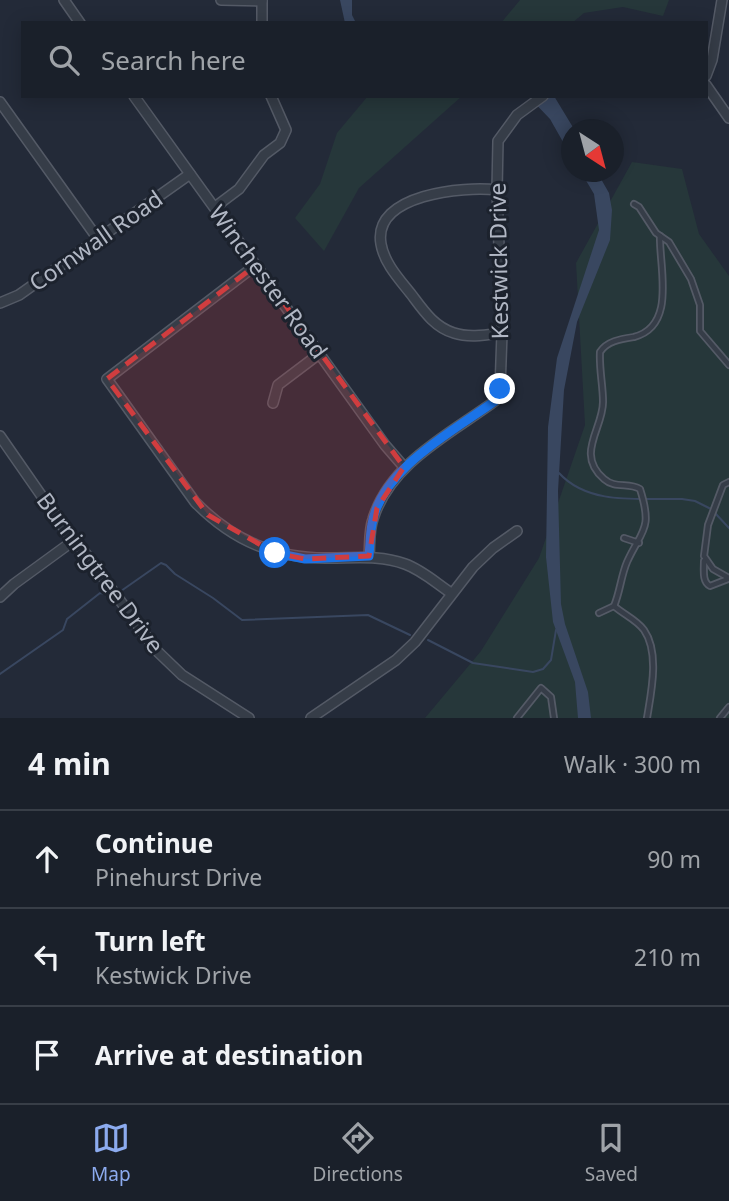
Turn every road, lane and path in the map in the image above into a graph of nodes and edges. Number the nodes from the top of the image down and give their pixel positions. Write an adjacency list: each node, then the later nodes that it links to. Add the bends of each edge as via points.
1 (64, 0): 5 (street)
2 (221, 0): 4 (street)
3 (722, 0): 7 (street)
4 (262, 1): 6 (street)
5 (79, 21)
6 (262, 21)
7 (708, 71)
8 (708, 88): 13 (street)
9 (135, 98): 14 (street, Winchester Road)
10 (272, 98): 17 (street, via 286,130 280,143 264,155 239,189)
11 (540, 98): 15 (street, Kestwick Drive, via 498,141)
12 (0, 102): 19 (street)
13 (729, 118)
14 (190, 174): 17 (street, Winchester Road); 19 (street, Cornwall Road)
15 (497, 190): 22 (street, Kestwick Drive); 22 (street, via 440,191 414,200 390,215 380,241 394,271 429,318 453,333)
16 (634, 204): 18 (lane)
17 (215, 207): 20 (street, Winchester Road)
18 (660, 236): 24 (lane, via 669,242 691,279 700,305 700,331); 32 (lane, via 665,282 658,315 642,334 601,350 603,405 590,449 602,477 614,485 636,486 641,492 647,524)
19 (98, 239): 21 (street, Cornwall Road, via 19,295)
20 (256, 265): 23 (street, Winchester Road); 33 (street, via 107,379 187,491 223,527 256,546 292,557)
21 (0, 303)
22 (502, 333): 27 (street, Kestwick Drive, via 500,389 495,401)
23 (319, 354): 25 (street, via 278,385); 27 (street, Winchester Road)
24 (729, 365)
25 (273, 402)
26 (0, 436): 31 (street, Burningtree Drive)
27 (404, 467): 33 (street, Kestwick Drive, via 377,508)
28 (729, 482): 34 (lane, via 723,485 711,515)
29 (517, 531): 36 (street, via 473,566)
30 (624, 538): 32 (lane)
31 (73, 541): 37 (street); 41 (street, Burningtree Drive, via 157,651 182,675)
32 (639, 543): 38 (lane, via 626,564)
33 (369, 556): 36 (street, via 416,569)
34 (704, 556): 35 (lane, via 713,569); 35 (lane, via 708,585)
35 (729, 578)
36 (450, 593): 42 (street, via 396,660)
37 (0, 597)
38 (614, 606): 39 (lane); 45 (lane, via 643,629 650,645)
39 (599, 613)
40 (729, 707): 46 (lane)
41 (250, 718)
42 (312, 718)
43 (517, 718): 44 (lane, via 541,688 551,697)
44 (554, 718)
45 (647, 718)
46 (720, 718)

